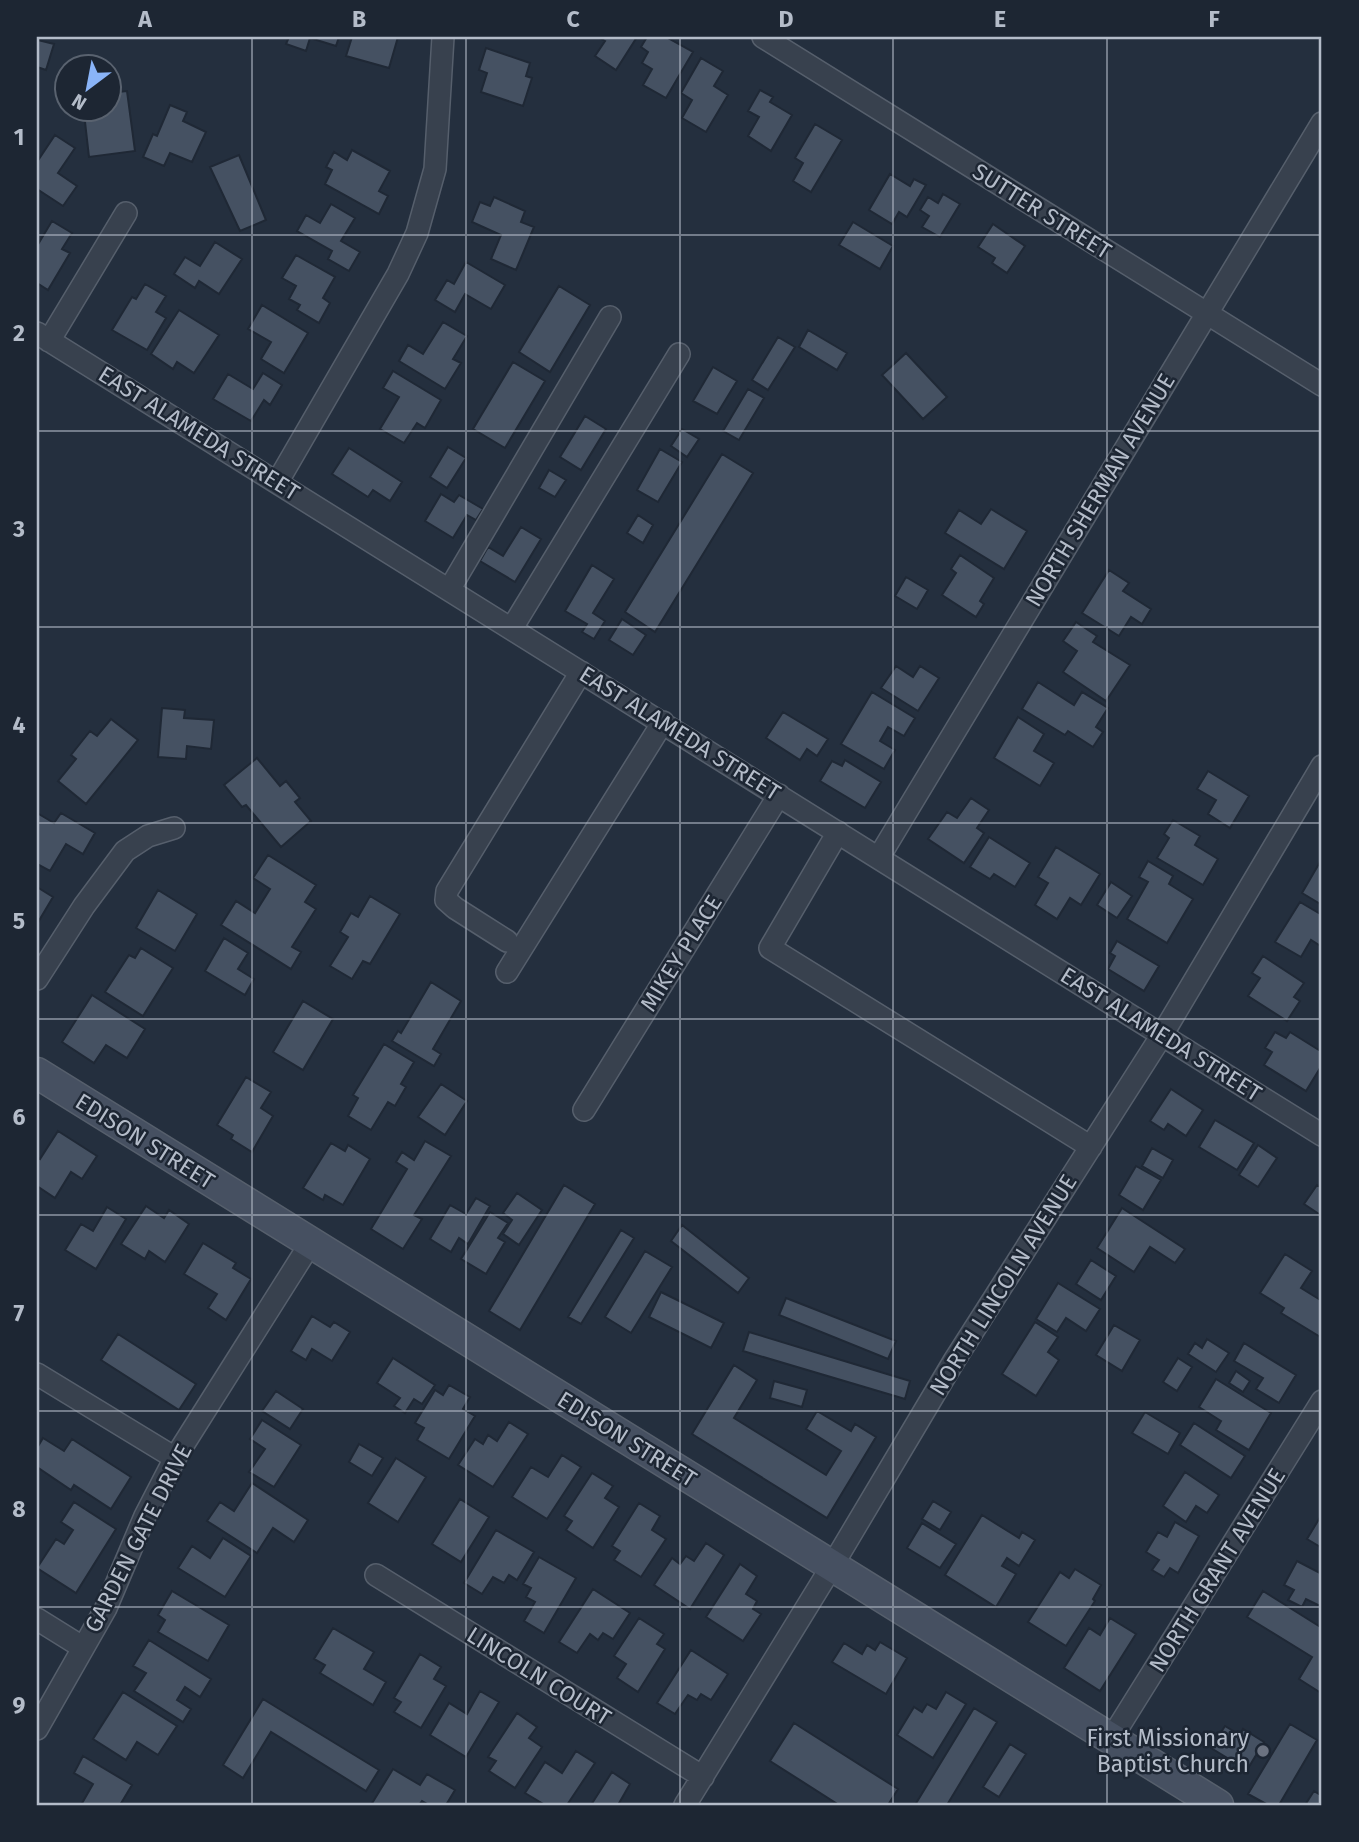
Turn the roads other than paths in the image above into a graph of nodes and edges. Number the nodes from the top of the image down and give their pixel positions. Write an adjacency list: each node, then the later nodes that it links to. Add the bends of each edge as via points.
1 (443, 37): 10 (street, via 435,169 417,233)
2 (763, 37): 5 (street, SUTTER STREET)
3 (1322, 123): 5 (street, NORTH SHERMAN AVENUE)
4 (126, 213): 7 (street)
5 (1206, 314): 9 (street, SUTTER STREET); 19 (street, NORTH SHERMAN AVENUE)
6 (610, 317): 11 (street)
7 (43, 337): 10 (street, EAST ALAMEDA STREET)
8 (679, 354): 12 (street)
9 (1322, 385)
10 (278, 481): 11 (street, EAST ALAMEDA STREET)
11 (449, 590): 12 (street, EAST ALAMEDA STREET)
12 (512, 628): 13 (street, EAST ALAMEDA STREET)
13 (581, 672): 14 (street, EAST ALAMEDA STREET); 20 (street, via 447,891 446,900 455,908)
14 (663, 722): 16 (street, EAST ALAMEDA STREET); 21 (street)
15 (1322, 766): 23 (street, NORTH LINCOLN AVENUE)
16 (779, 795): 18 (street, EAST ALAMEDA STREET); 25 (street, MIKEY PLACE)
17 (174, 828): 22 (street, via 148,836 125,852)
18 (838, 832): 19 (street, EAST ALAMEDA STREET); 27 (street, via 769,948)
19 (879, 857): 23 (street, EAST ALAMEDA STREET)
20 (507, 941)
21 (507, 972)
22 (37, 979)
23 (1162, 1035): 26 (street, EAST ALAMEDA STREET); 27 (street, NORTH LINCOLN AVENUE)
24 (37, 1073): 28 (street, EDISON STREET)
25 (584, 1110)
26 (1322, 1135)
27 (1090, 1147): 32 (street, NORTH LINCOLN AVENUE, via 954,1360)
28 (310, 1244): 31 (street, GARDEN GATE DRIVE); 32 (street, EDISON STREET)
29 (37, 1374): 31 (street)
30 (1322, 1401): 37 (street, NORTH GRANT AVENUE)
31 (175, 1458): 35 (street, GARDEN GATE DRIVE, via 106,1608)
32 (832, 1566): 37 (street, EDISON STREET); 38 (street, NORTH LINCOLN AVENUE)
33 (376, 1575): 38 (street, LINCOLN COURT)
34 (37, 1619): 35 (street)
35 (82, 1647): 36 (street, GARDEN GATE DRIVE)
36 (37, 1729)
37 (1111, 1739): 40 (street, EDISON STREET)
38 (702, 1777): 39 (street, NORTH LINCOLN AVENUE)
39 (685, 1805)
40 (1218, 1805)

